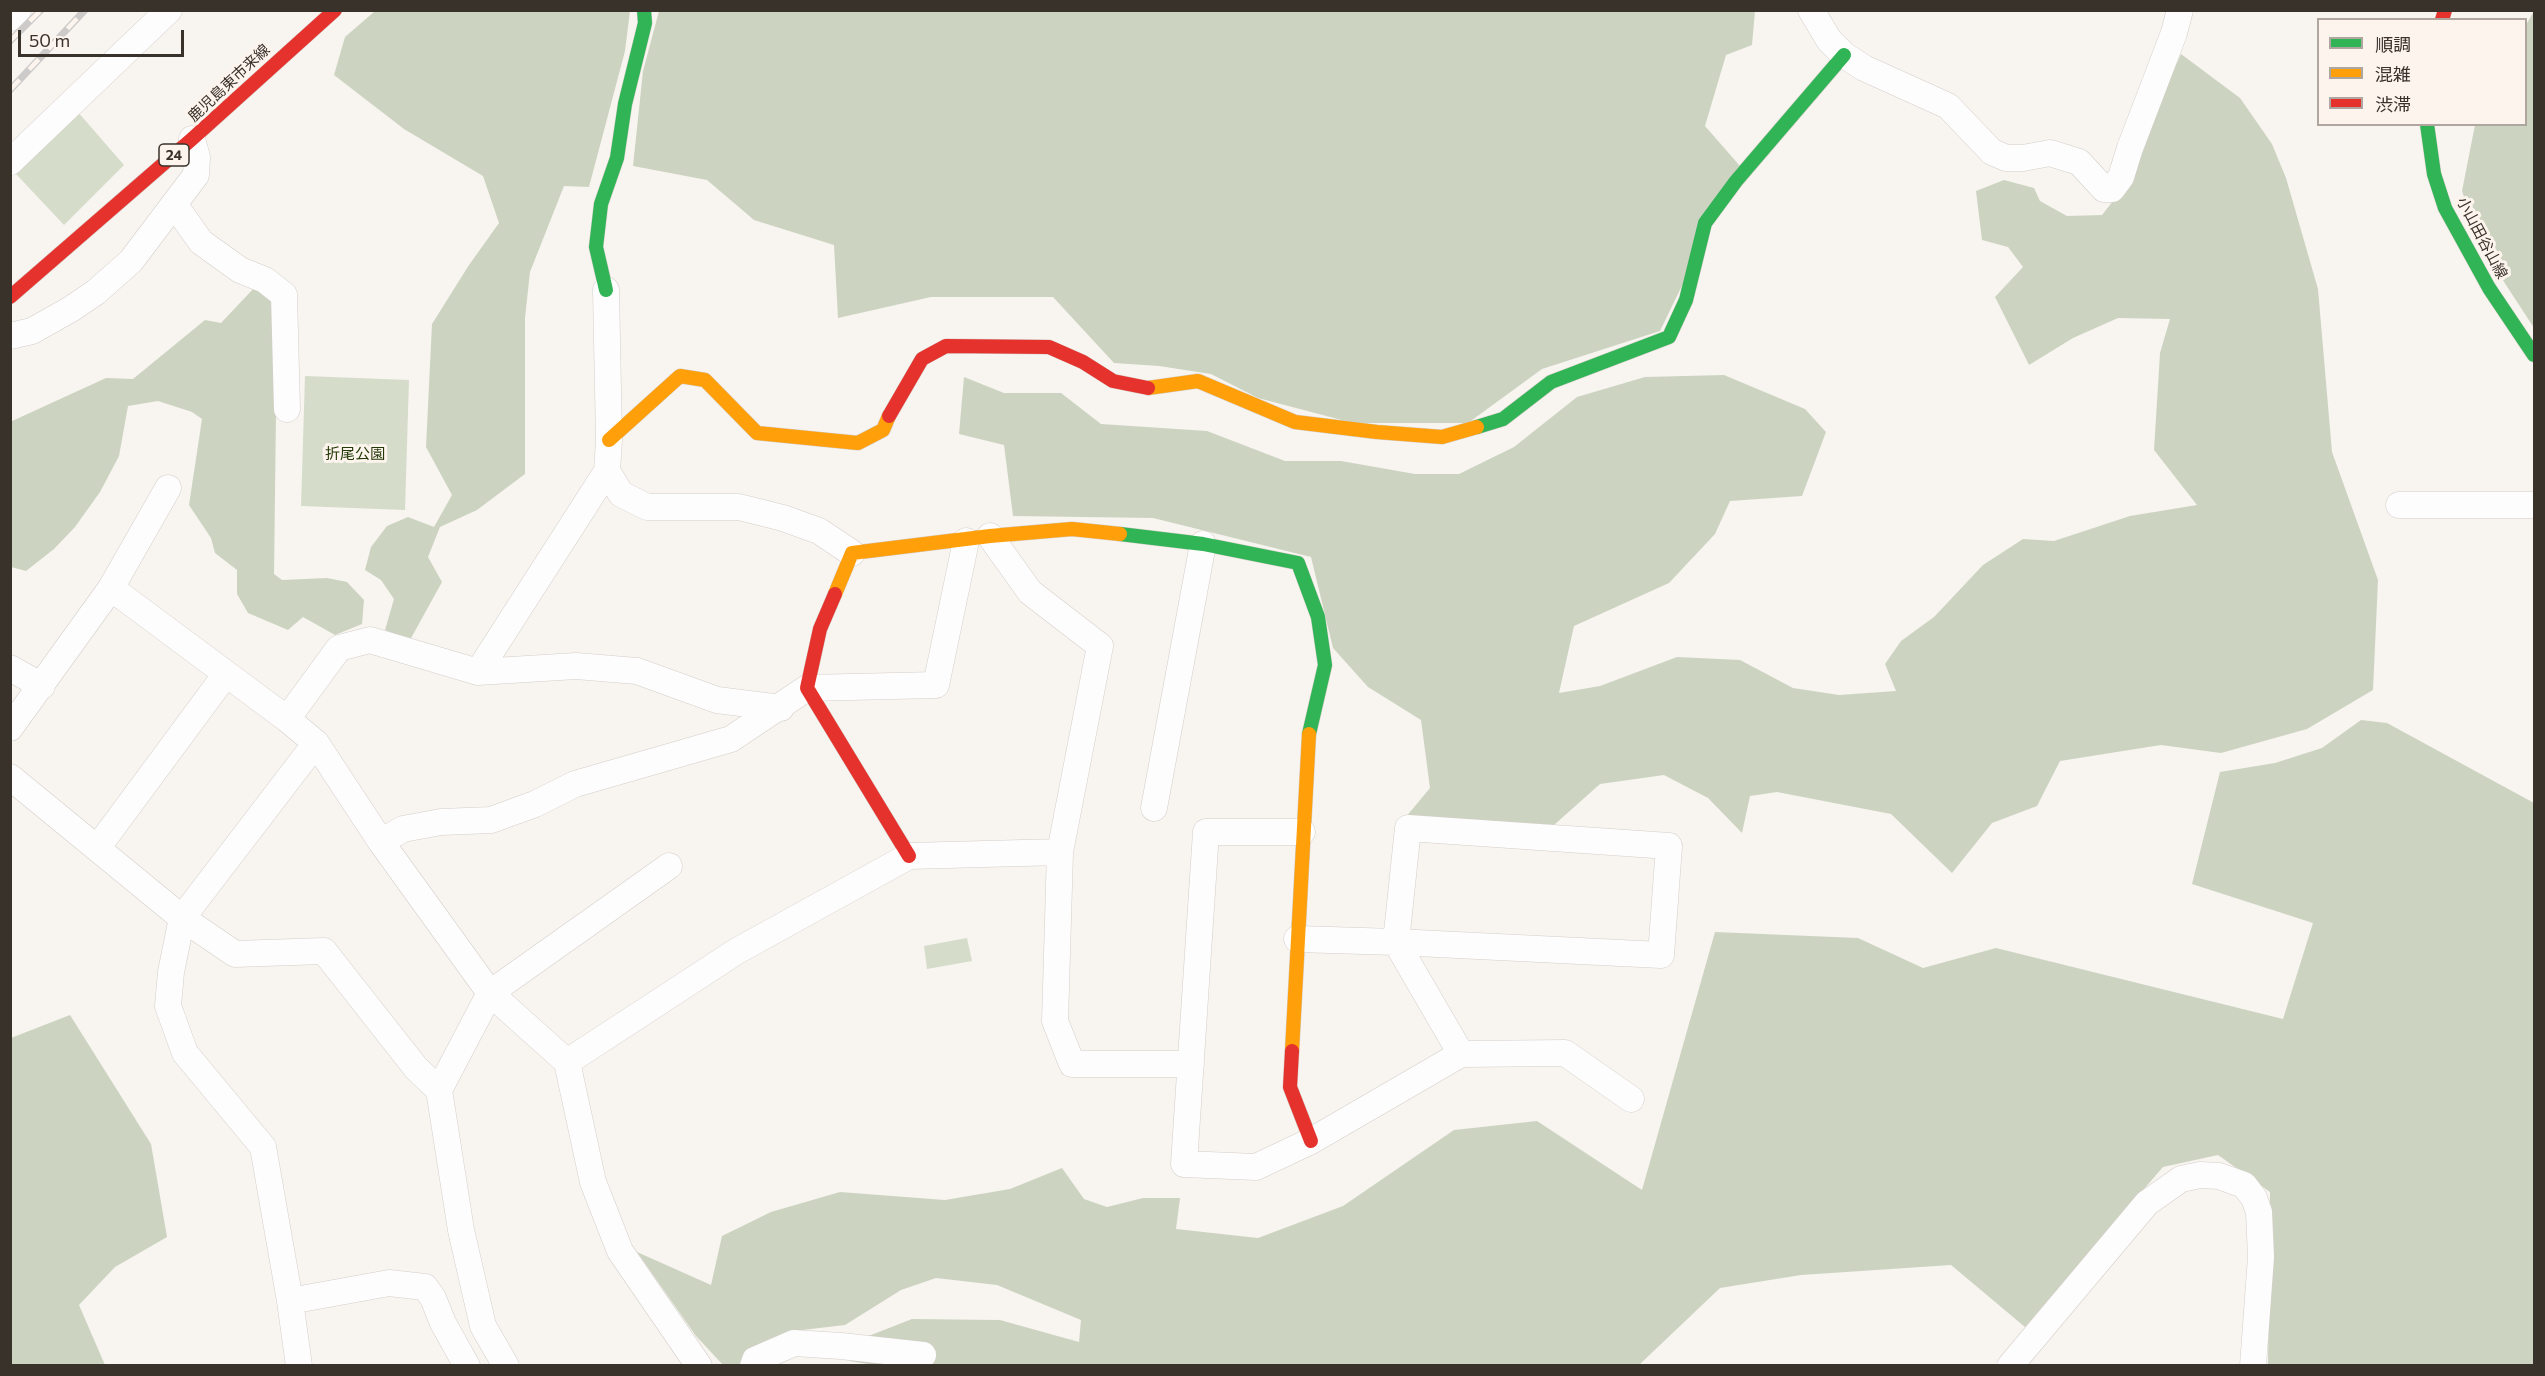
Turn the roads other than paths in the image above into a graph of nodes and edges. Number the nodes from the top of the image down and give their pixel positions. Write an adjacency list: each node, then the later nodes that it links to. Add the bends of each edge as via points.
1 (18, 10): 7 (street)
2 (169, 10): 11 (street)
3 (334, 10): 10 (street, 鹿児島東市来線 / 24)
4 (644, 10): 13 (street, via 645,23 625,104 617,158 601,204 596,247)
5 (1811, 10): 8 (street, via 1829,40)
6 (2180, 10): 8 (street, via 2121,177 2112,189 2104,189 2079,162 2050,153 2006,158 1992,152 1948,106)
7 (10, 18)
8 (1844, 55): 18 (street, via 1705,223 1686,300 1669,337 1551,382 1503,419 1442,437 1295,422 1198,381 1153,389 1113,381 1049,347 946,346 922,358 883,430 858,443 757,433 705,380 680,376)
9 (2427, 126): 16 (street, 小山田谷山線, via 2434,174 2445,208 2489,288)
10 (192, 139): 12 (street, via 196,175); 14 (street, 鹿児島東市来線 / 24)
11 (10, 162)
12 (174, 204): 15 (street, via 131,261 96,292 32,331); 17 (street, via 201,242 284,295)
13 (606, 290): 18 (street)
14 (10, 297)
15 (10, 336)
16 (2535, 355)
17 (287, 409)
18 (609, 440): 19 (street)
19 (607, 471): 25 (street, via 621,494 647,507 739,507 819,531); 28 (street)
20 (168, 488): 26 (street)
21 (2399, 505): 22 (street)
22 (2535, 505)
23 (978, 538): 24 (street, via 1072,529); 25 (street); 31 (street, via 936,685); 41 (street, via 1030,592 1100,646)
24 (1203, 544): 37 (street); 38 (street, via 1298,563 1318,617 1325,665 1308,738)
25 (852, 554): 31 (street, via 820,628)
26 (111, 588): 29 (street); 30 (street)
27 (10, 668): 30 (street)
28 (478, 672): 32 (street, via 576,666 637,671 717,700); 33 (street, via 370,640 339,648)
29 (226, 674): 33 (street); 40 (street)
30 (42, 686): 34 (street)
31 (807, 688): 32 (street); 42 (street)
32 (780, 708): 39 (street, via 730,739 575,784 491,820 441,822 403,829)
33 (287, 719): 35 (street)
34 (10, 728)
35 (316, 743): 39 (street); 44 (street)
36 (10, 777): 40 (street)
37 (1154, 807)
38 (1302, 832): 45 (street); 50 (street, via 1206,832)
39 (381, 842): 47 (street)
40 (98, 847): 44 (street)
41 (1060, 852): 42 (street); 50 (street, via 1055,1021 1072,1064)
42 (909, 856): 49 (street, via 737,951)
43 (669, 866): 47 (street)
44 (182, 918): 51 (street, via 235,954 324,951 416,1068); 54 (street, via 168,1006 185,1053 262,1147)
45 (1297, 939): 46 (street); 53 (street, via 1290,1087)
46 (1396, 942): 46 (street, via 1408,828 1669,846 1661,955); 48 (street)
47 (490, 993): 49 (street); 51 (street)
48 (1461, 1054): 52 (street, via 1565,1053); 53 (street)
49 (567, 1062): 59 (street, via 593,1182 620,1251)
50 (1191, 1064): 53 (street, via 1184,1164 1256,1167)
51 (440, 1090): 58 (street, via 461,1230 483,1326)
52 (1631, 1099)
53 (1311, 1141)
54 (290, 1301): 56 (street); 57 (street, via 389,1283 425,1287)
55 (923, 1355): 60 (street, via 794,1343 755,1360)
56 (299, 1365)
57 (467, 1365)
58 (506, 1365)
59 (699, 1365)
60 (753, 1365)
61 (2010, 1365): 62 (street, via 2147,1203 2181,1179 2200,1175 2218,1176 2244,1185 2259,1212 2261,1257)
62 (2253, 1365)

